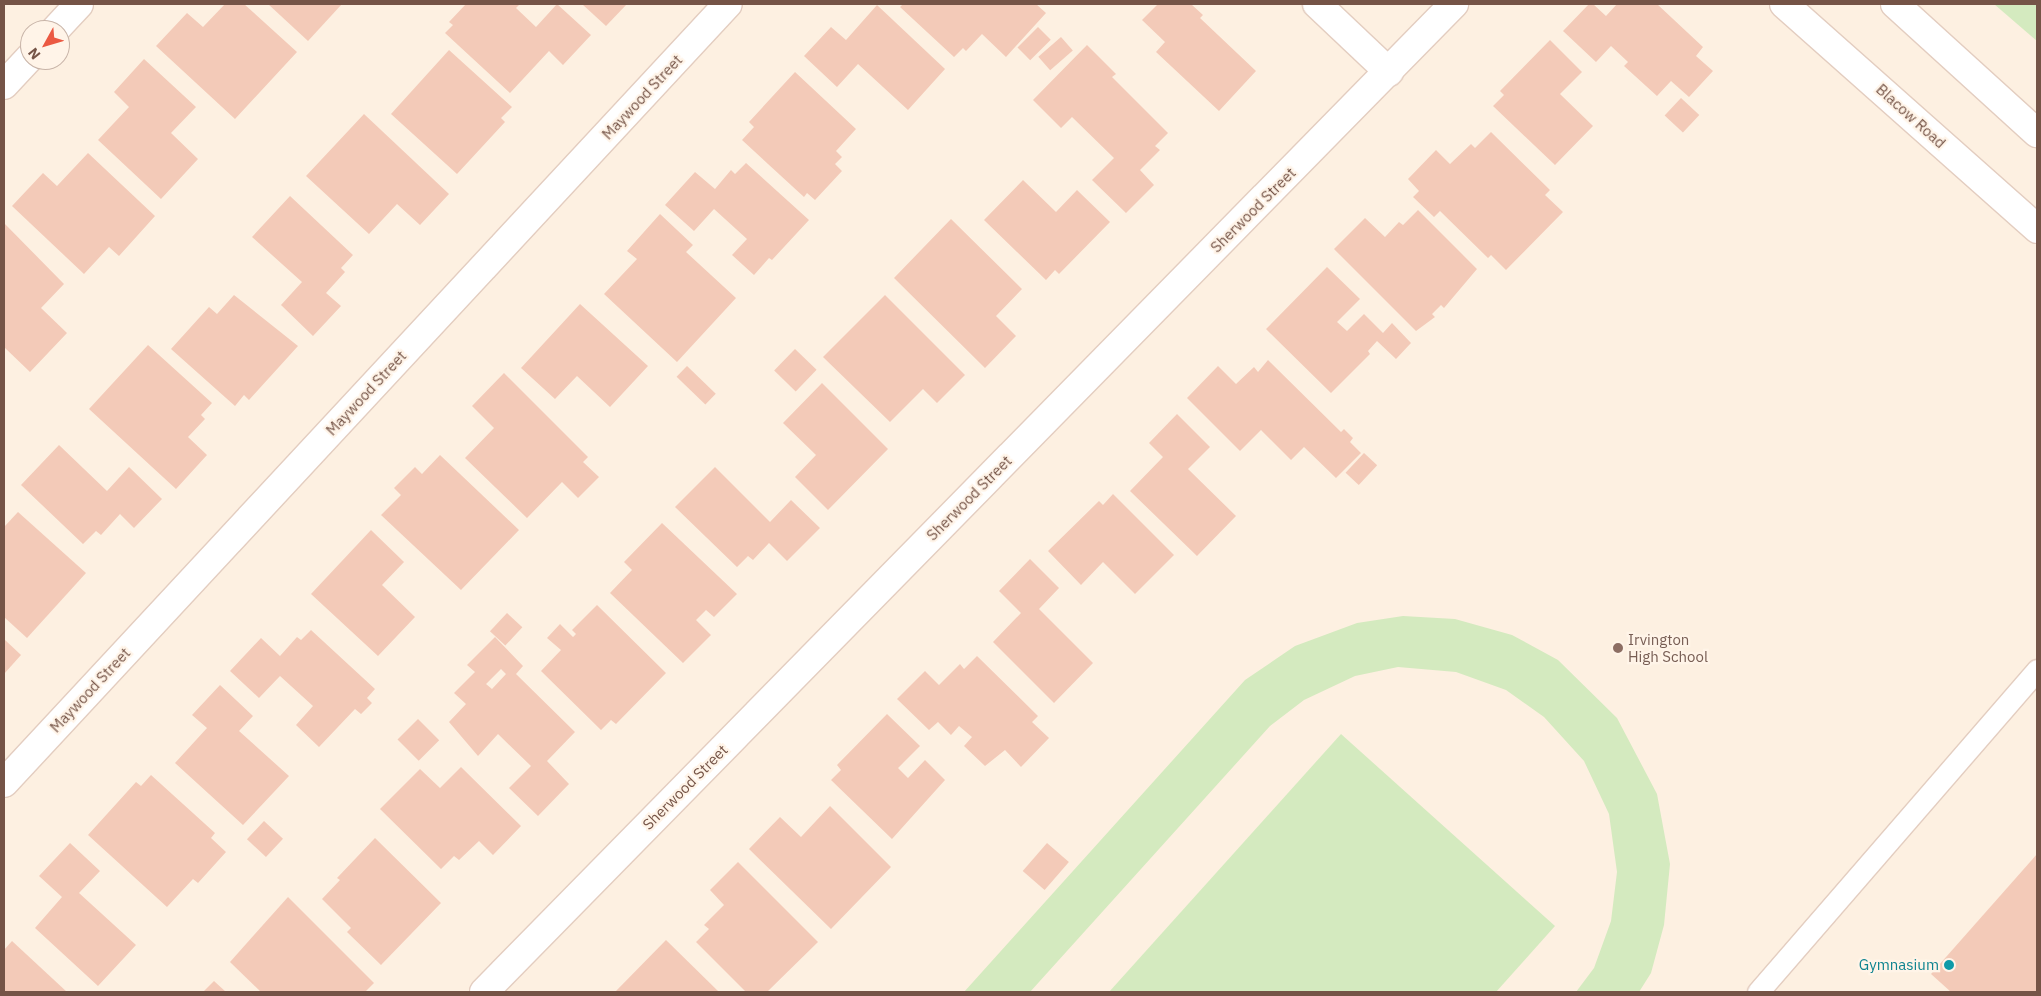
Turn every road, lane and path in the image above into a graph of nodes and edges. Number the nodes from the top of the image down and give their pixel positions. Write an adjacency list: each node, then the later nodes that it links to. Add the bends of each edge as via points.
1 (79, 4): 7 (street)
2 (728, 4): 14 (street, Maywood Street)
3 (1317, 4): 9 (street)
4 (1454, 4): 9 (street, Sherwood Street)
5 (1784, 4): 12 (street, Blacow Road)
6 (1895, 4): 11 (street)
7 (64, 20)
8 (20, 67): 10 (street)
9 (1389, 72): 15 (street, Sherwood Street)
10 (4, 85)
11 (2037, 133)
12 (2037, 229)
13 (2037, 670): 16 (lane)
14 (4, 782)
15 (484, 992)
16 (1758, 992)

